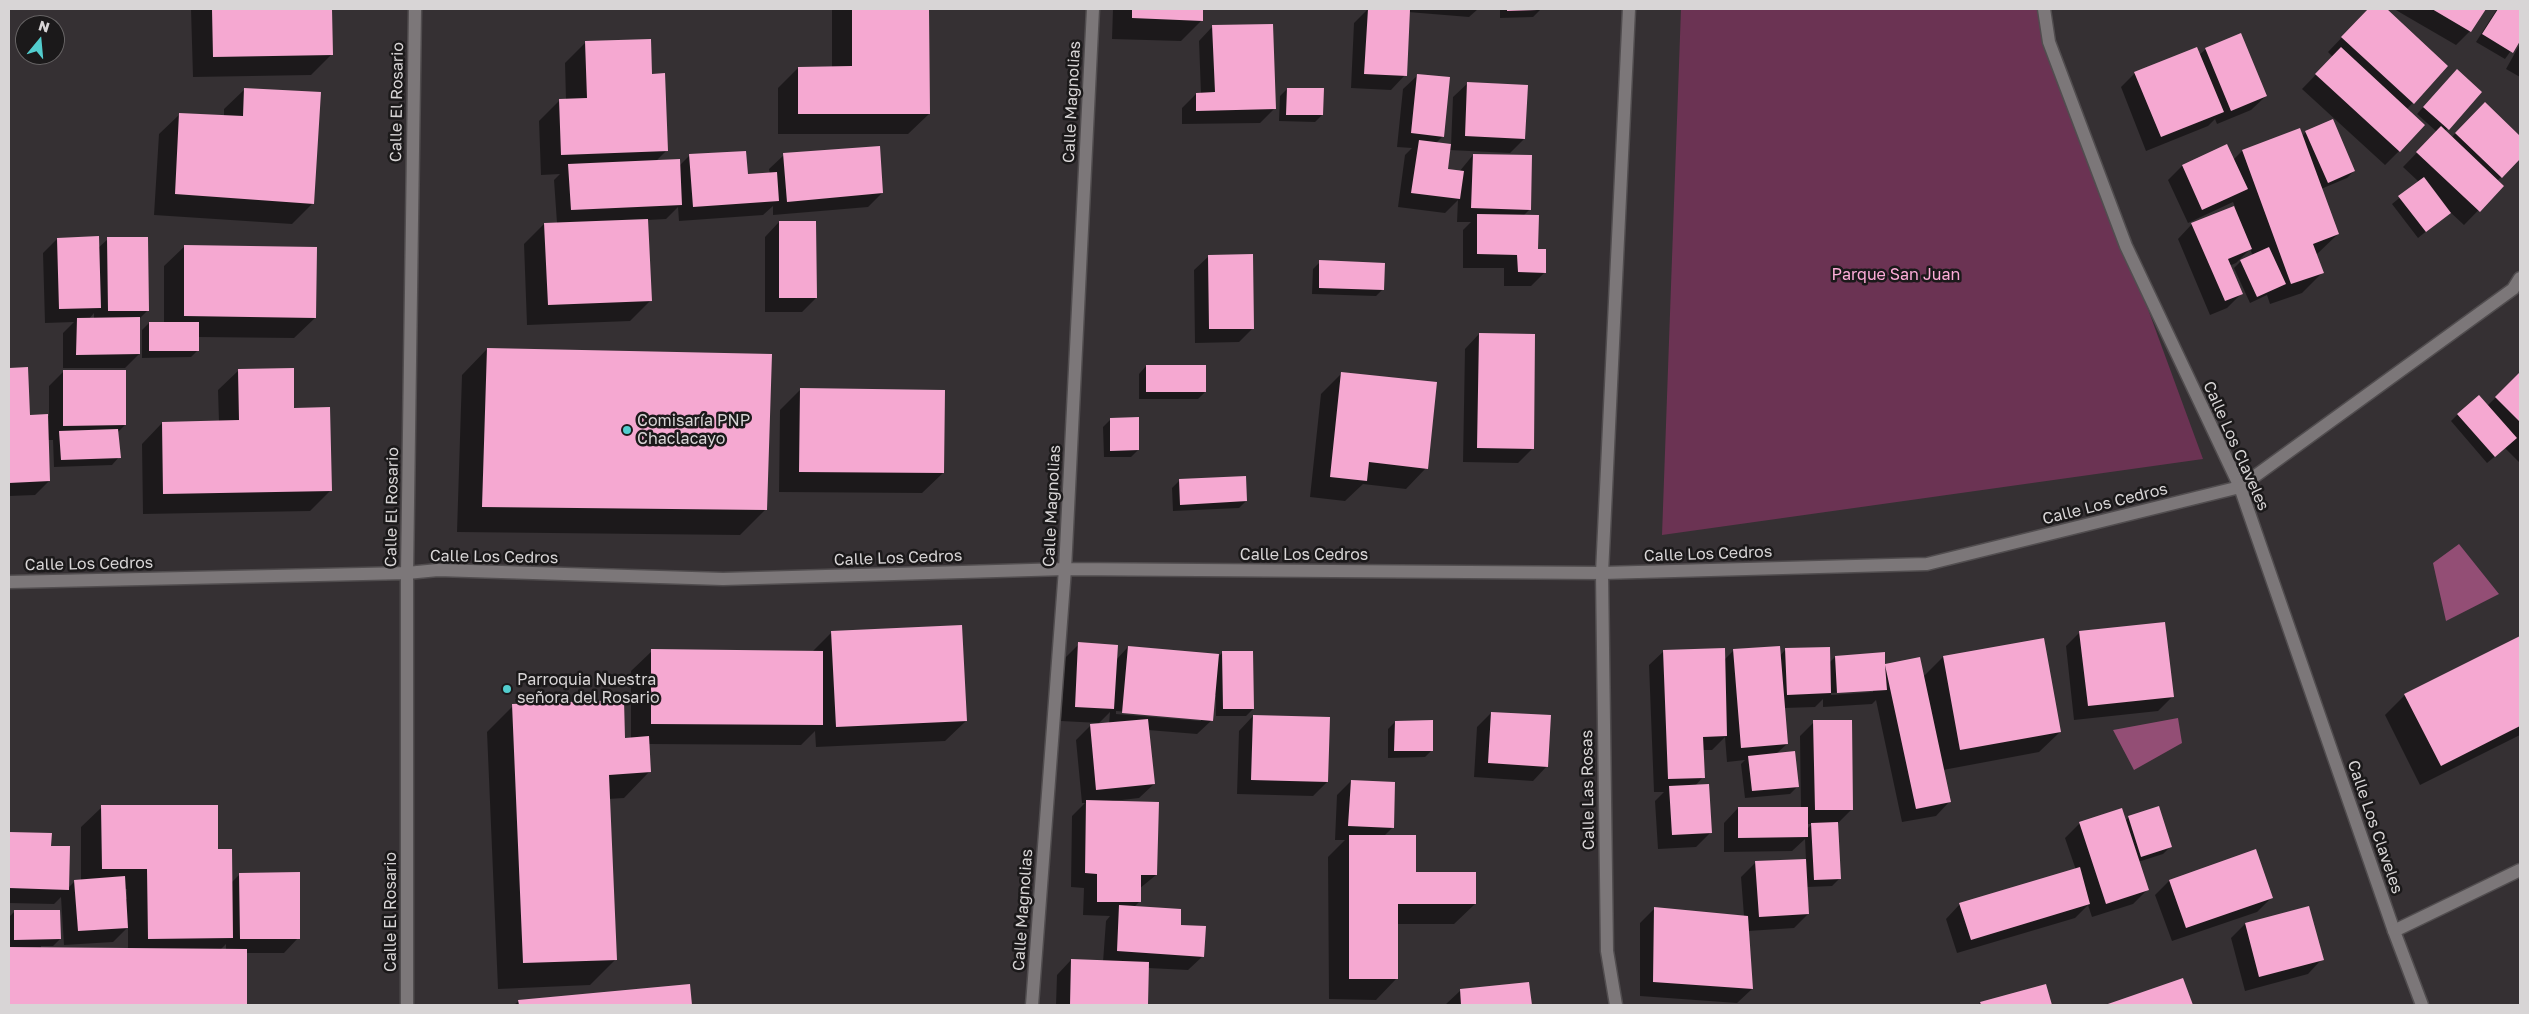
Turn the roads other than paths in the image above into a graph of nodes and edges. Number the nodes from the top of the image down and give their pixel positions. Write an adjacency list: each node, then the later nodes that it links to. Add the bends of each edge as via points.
1 (415, 9): 8 (street, Calle El Rosario)
2 (1093, 9): 7 (street, Calle Magnolias)
3 (1629, 9): 9 (street, Calle Las Rosas)
4 (2044, 9): 6 (street, Calle Los Claveles, via 2049,42 2126,246)
5 (2520, 278): 6 (street, Calle Los Cedros, via 2513,289)
6 (2240, 487): 9 (street, Calle Los Cedros, via 1927,564); 12 (street, Calle Los Claveles)
7 (1065, 569): 8 (street, Calle Los Cedros, via 723,580 438,570); 9 (street, Calle Los Cedros); 14 (street, Calle Magnolias)
8 (407, 573): 10 (street, Calle Los Cedros); 13 (street, Calle El Rosario)
9 (1602, 573): 15 (street, Calle Las Rosas, via 1607,952)
10 (9, 582)
11 (2520, 870): 12 (street)
12 (2394, 931): 16 (street, Calle Los Claveles)
13 (407, 1005)
14 (1032, 1005)
15 (1616, 1005)
16 (2422, 1005)

